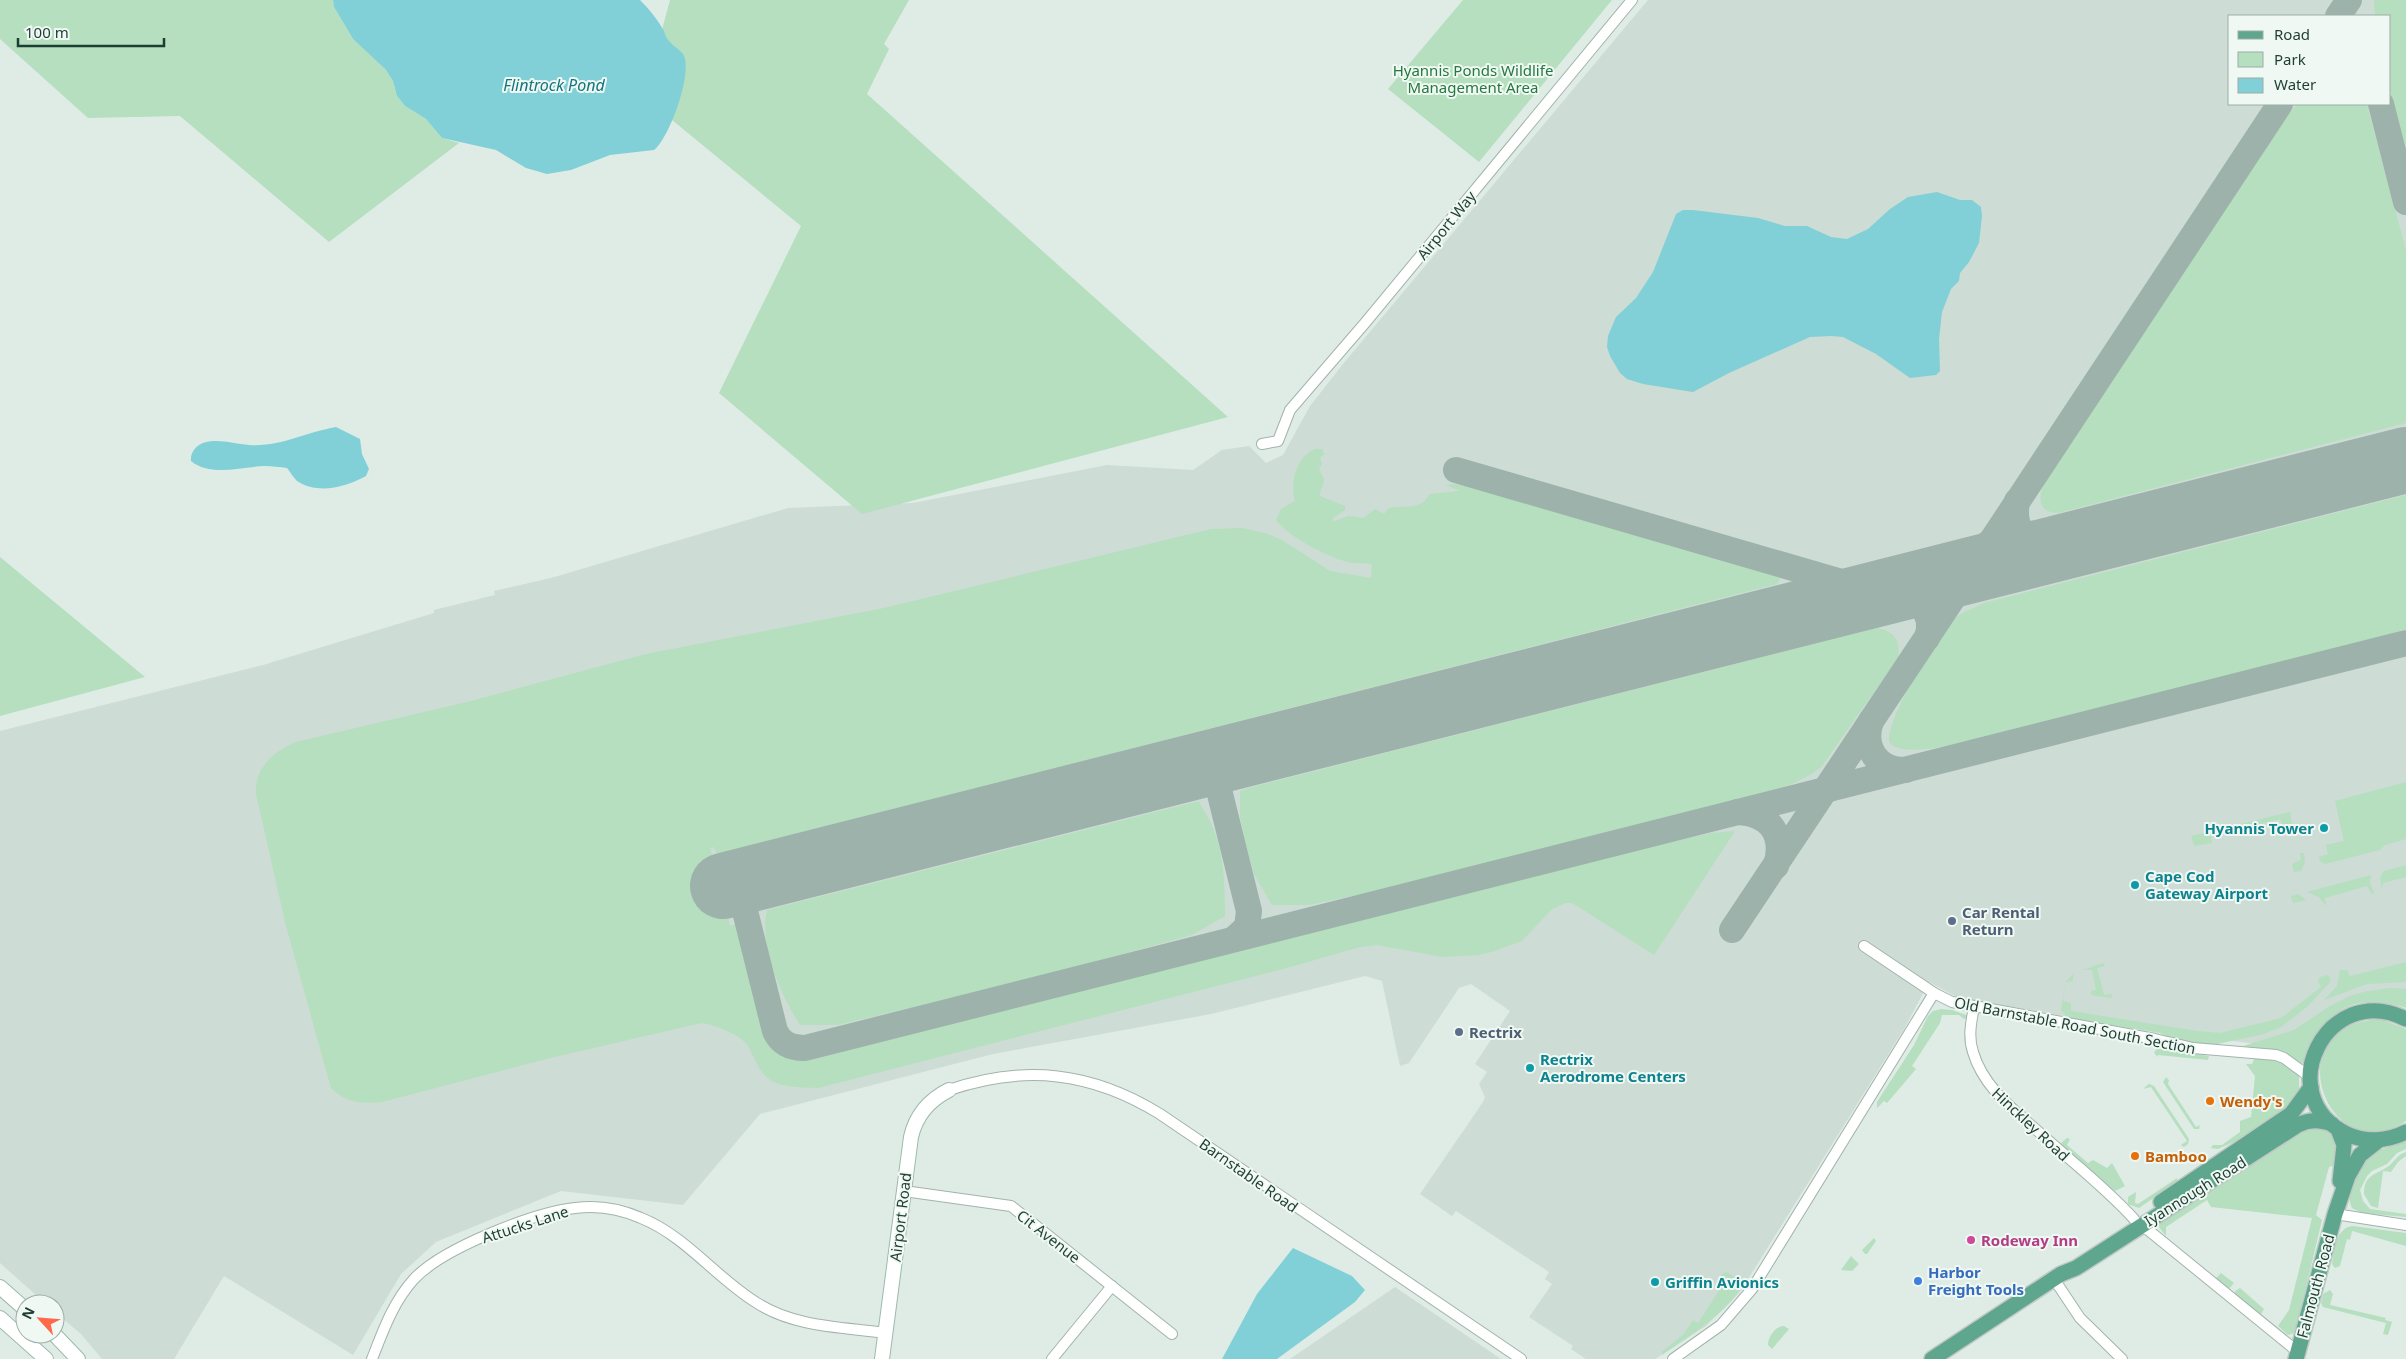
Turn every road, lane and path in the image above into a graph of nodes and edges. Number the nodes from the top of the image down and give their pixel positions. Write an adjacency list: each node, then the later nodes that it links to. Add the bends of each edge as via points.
1 (1632, 0): 2 (street, Airport Way, via 1290,410 1278,441)
2 (1262, 444)
3 (1864, 946): 4 (street)
4 (1934, 993): 5 (street, Old Barnstable Road South Section, via 1952,1002); 31 (street, Old Barnstable Road South Section, via 1746,1299 1721,1324)
5 (1974, 1007): 7 (street, Old Barnstable Road South Section, via 2193,1048 2276,1055 2284,1058); 14 (street, Hinckley Road, via 1970,1038 1984,1078 2006,1102)
6 (2404, 1016): 7 (main road, via 2384,1011 2363,1012 2337,1023 2326,1033 2315,1052)
7 (2311, 1082): 9 (main road, via 2319,1108); 14 (main road, Iyannough Road, via 2291,1114)
8 (949, 1090): 12 (street, Airport Road, via 928,1104 914,1126); 30 (street, Barnstable Road, via 989,1079 1042,1074 1090,1081 1134,1098)
9 (2335, 1126): 11 (main road, Iyannough Road, via 2358,1138); 13 (main road, Falmouth Road, via 2344,1145 2344,1158); 14 (main road, Iyannough Road, via 2324,1121 2298,1125)
10 (2406, 1132): 11 (main road)
11 (2379, 1140): 13 (main road, Falmouth Road, via 2355,1161)
12 (904, 1191): 17 (street, Cit Avenue, via 1011,1206); 21 (street, Airport Road)
13 (2334, 1214): 15 (street); 24 (main road, Falmouth Road)
14 (2138, 1222): 16 (main road, Iyannough Road, via 2076,1268); 24 (street, Hinckley Road)
15 (2406, 1225)
16 (2057, 1276): 32 (main road, Iyannough Road); 33 (street, via 2080,1318)
17 (1112, 1286): 22 (street, Cit Avenue); 29 (street)
18 (0, 1287): 19 (street)
19 (15, 1300)
20 (0, 1318): 25 (street)
21 (885, 1333): 27 (street, Attucks Lane, via 817,1324 770,1310 738,1290 653,1223 610,1208 575,1207 496,1232 453,1250 431,1264 402,1293); 28 (street, Airport Road)
22 (1172, 1334)
23 (64, 1344): 26 (street)
24 (2298, 1356)
25 (46, 1359)
26 (78, 1359)
27 (372, 1359)
28 (882, 1359)
29 (1052, 1359)
30 (1521, 1359)
31 (1673, 1359)
32 (1932, 1359)
33 (2122, 1359)

